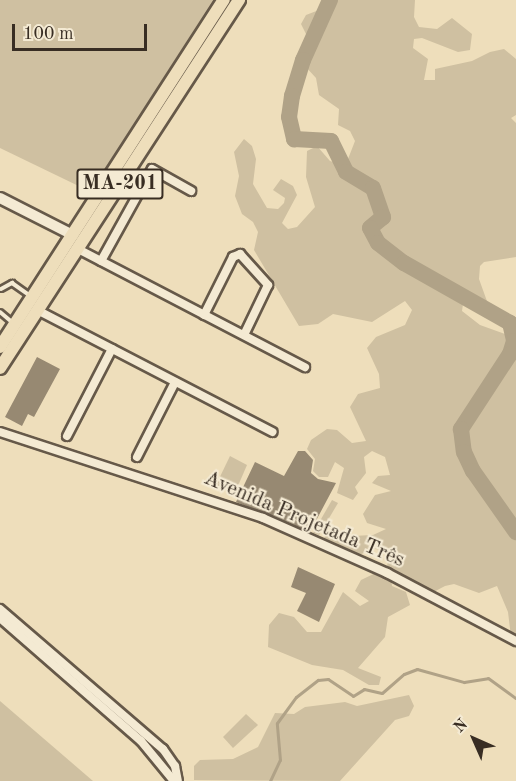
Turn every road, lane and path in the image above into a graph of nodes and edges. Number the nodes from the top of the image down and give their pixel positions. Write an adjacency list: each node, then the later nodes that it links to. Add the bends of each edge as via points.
1 (224, 0): 5 (main road, MA-201)
2 (239, 0): 6 (main road, MA-201)
3 (190, 190): 7 (street, via 152,169)
4 (0, 198): 5 (street)
5 (73, 235): 9 (main road, MA-201)
6 (78, 249): 7 (street); 10 (main road, MA-201)
7 (101, 261): 12 (street)
8 (1, 289): 9 (lane, via 12,283)
9 (32, 297): 13 (main road, MA-201)
10 (39, 311): 16 (street); 18 (main road, MA-201)
11 (0, 312): 13 (lane)
12 (204, 315): 14 (street); 14 (street, via 233,257 240,254 268,285)
13 (15, 324): 15 (main road, MA-201)
14 (244, 335): 17 (street)
15 (0, 347)
16 (112, 349): 19 (street); 22 (street)
17 (305, 367)
18 (0, 368)
19 (175, 381): 21 (street); 23 (street)
20 (0, 432): 27 (street, Avenida Projetada Três, via 263,518 387,573)
21 (272, 432)
22 (67, 436)
23 (137, 457)
24 (0, 609): 26 (street)
25 (0, 618): 26 (street)
26 (12, 624): 28 (street, via 87,688)
27 (516, 641)
28 (175, 777)

